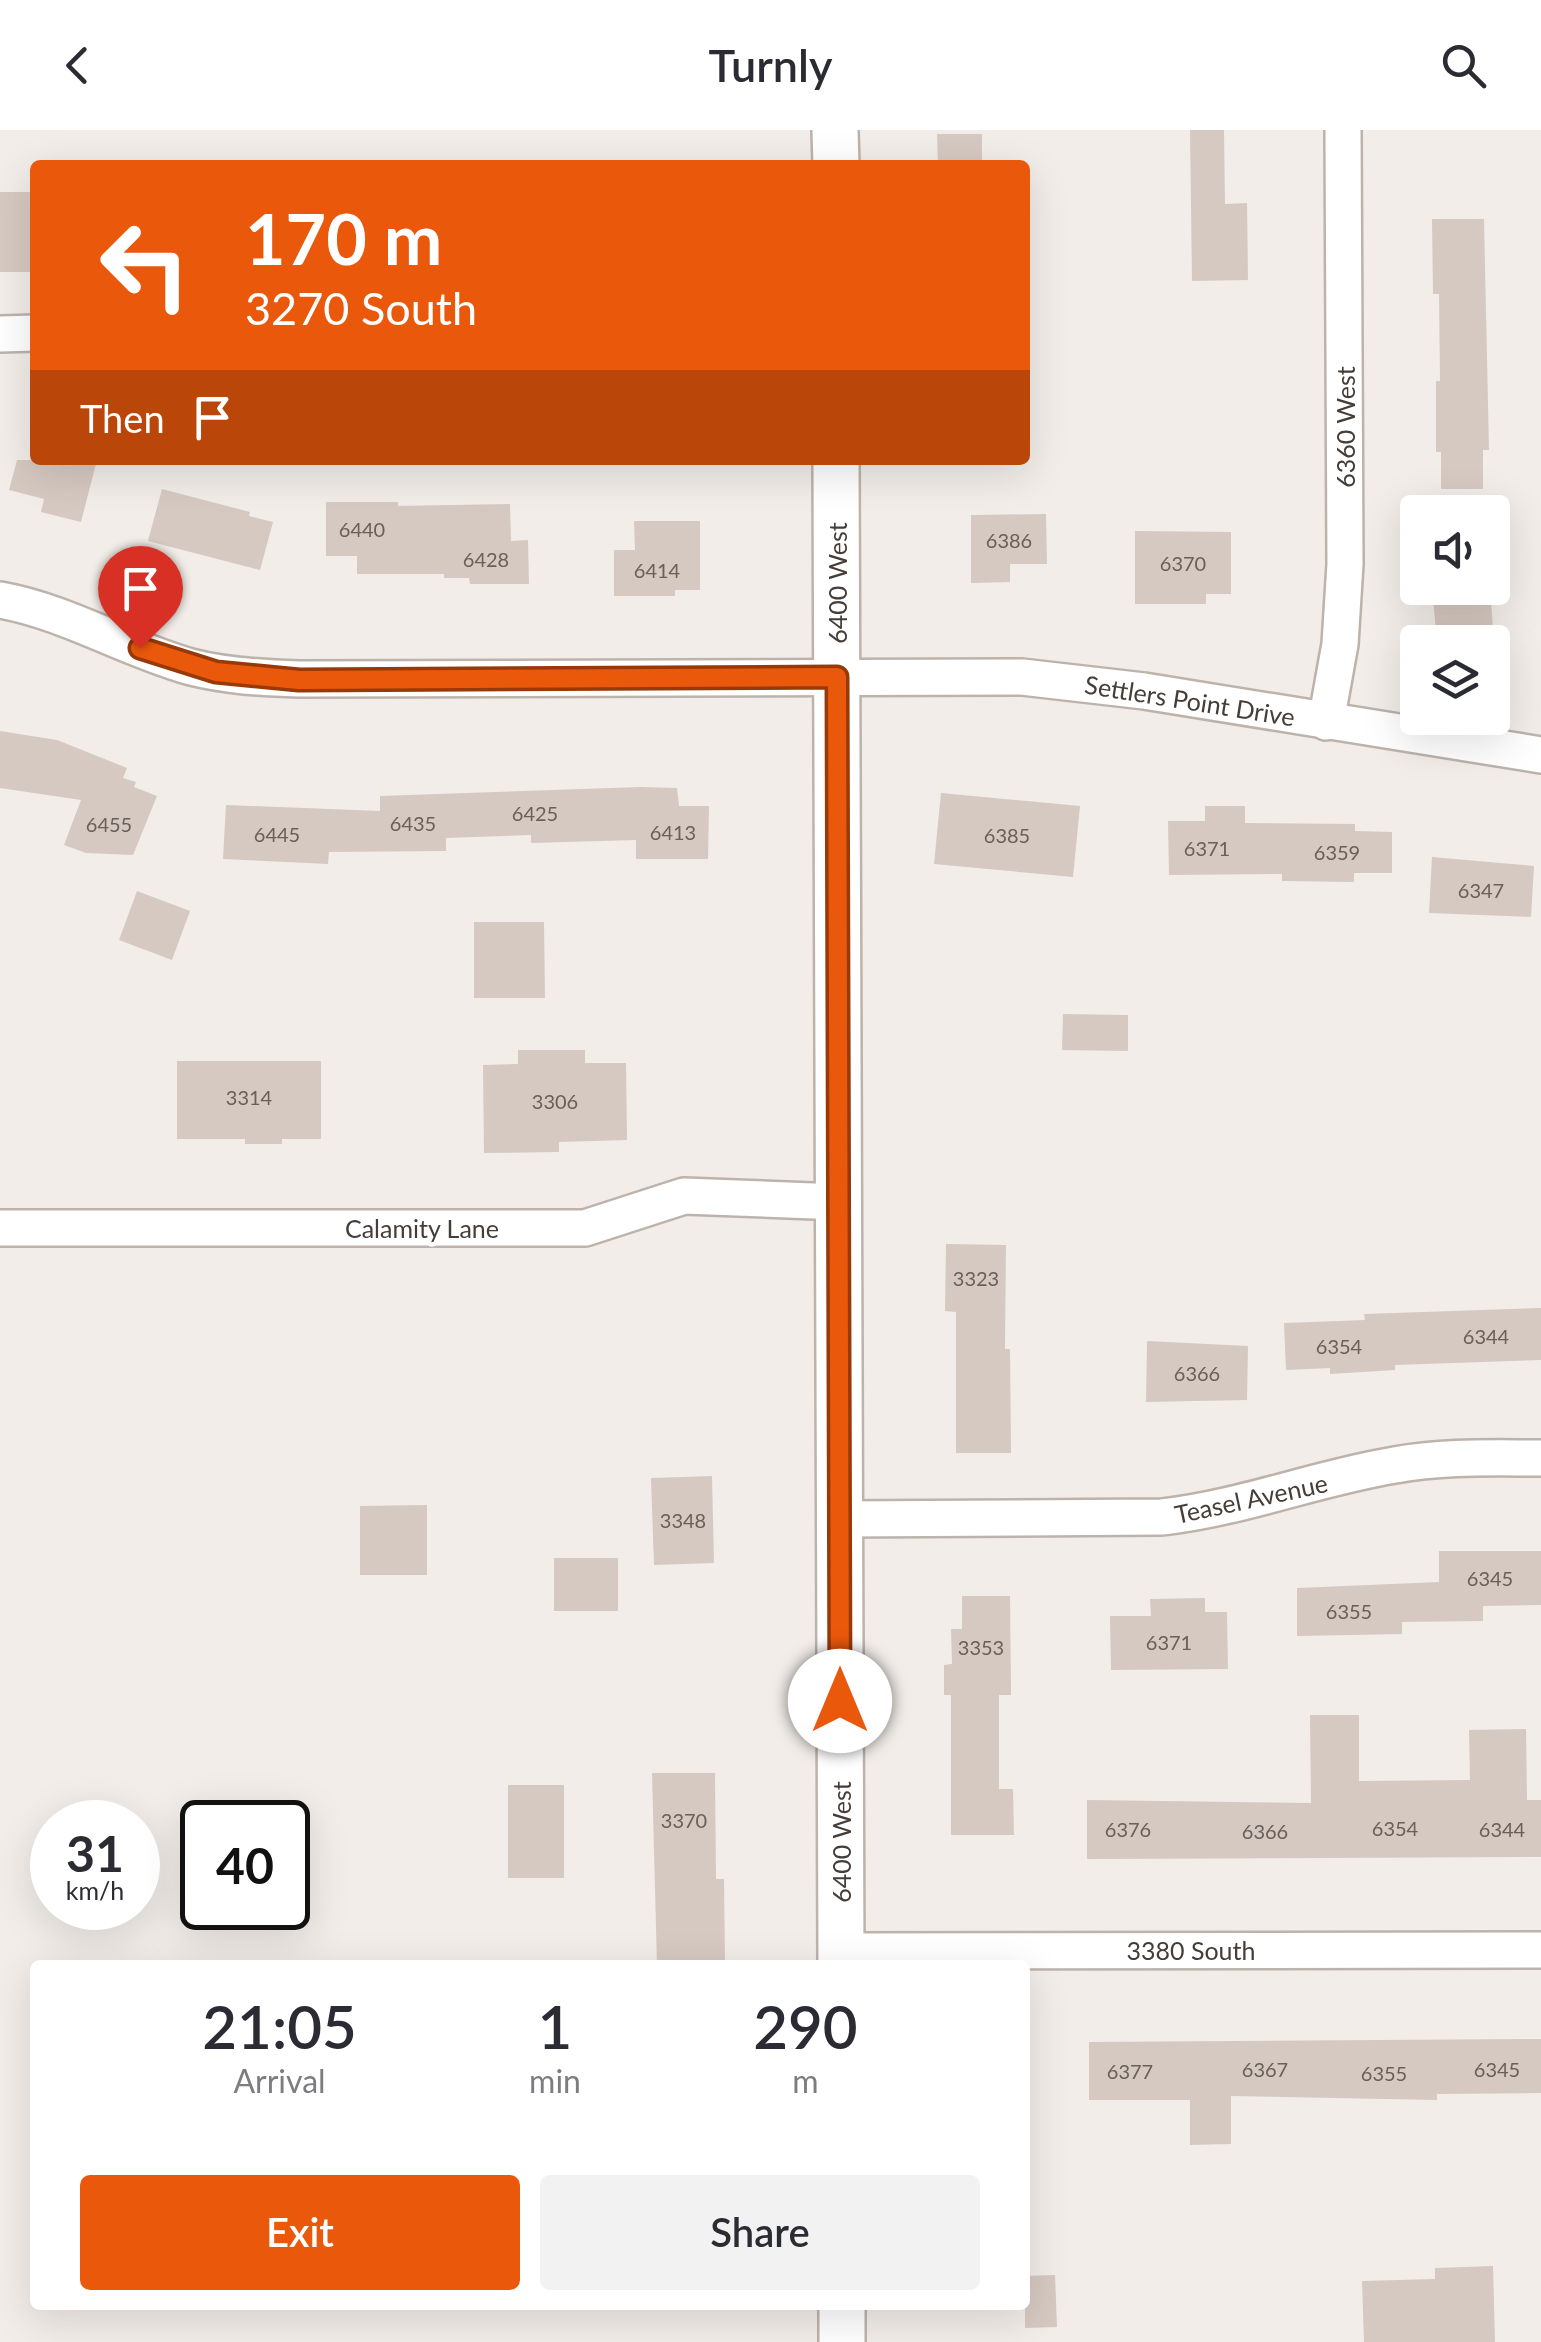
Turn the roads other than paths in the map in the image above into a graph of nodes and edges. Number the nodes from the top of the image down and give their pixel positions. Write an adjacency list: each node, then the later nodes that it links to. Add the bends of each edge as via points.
1 (836, 130): 3 (street)
2 (1344, 130): 9 (street, 6360 West, via 1345,564)
3 (836, 160)
4 (0, 334): 5 (street)
5 (30, 334)
6 (836, 465): 8 (street, 6400 West)
7 (0, 600): 8 (street, Settlers Point Drive, via 172,661 243,676)
8 (837, 677): 9 (street, Settlers Point Drive, via 1022,677); 11 (street, 6400 West)
9 (1326, 722): 10 (street, Settlers Point Drive)
10 (1541, 755)
11 (839, 1202): 12 (street, Calamity Lane, via 684,1196 585,1228); 14 (street, 6400 West)
12 (0, 1228)
13 (1541, 1458): 14 (street, Teasel Avenue, via 1395,1464 1214,1511 1162,1517)
14 (840, 1519): 16 (street, 6400 West)
15 (1541, 1950): 16 (street, 3380 South)
16 (841, 1958)
17 (842, 2310): 18 (street)
18 (842, 2342)

